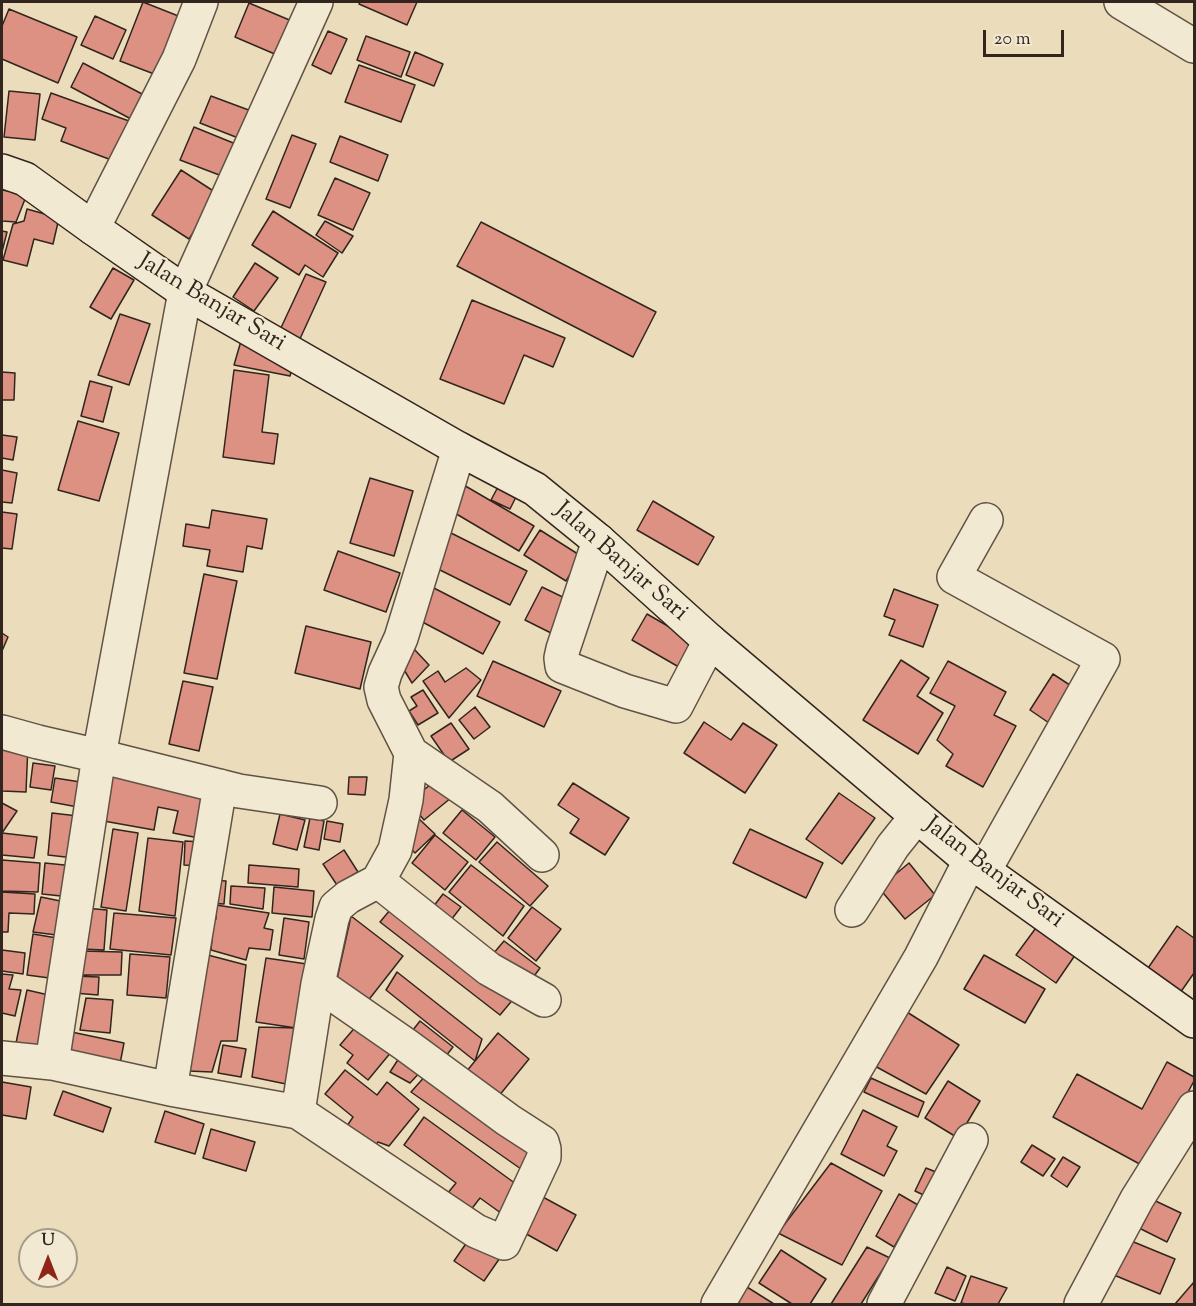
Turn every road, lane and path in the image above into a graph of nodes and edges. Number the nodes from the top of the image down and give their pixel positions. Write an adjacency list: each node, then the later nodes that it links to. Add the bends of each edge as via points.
1 (201, 2): 6 (street, via 179,59)
2 (316, 2): 7 (street)
3 (1121, 2): 4 (street)
4 (1194, 46)
5 (2, 171): 6 (street, Jalan Banjar Sari, via 26,179)
6 (93, 228): 7 (street, Jalan Banjar Sari)
7 (185, 292): 8 (street, Jalan Banjar Sari); 14 (street)
8 (459, 449): 10 (street, Jalan Banjar Sari, via 535,489); 13 (street, via 401,638 381,687)
9 (986, 520): 19 (street, via 954,577 1103,659)
10 (599, 541): 11 (street, Jalan Banjar Sari); 11 (street, via 563,649 562,666 676,706)
11 (710, 641): 17 (street, Jalan Banjar Sari)
12 (2, 732): 14 (street)
13 (411, 753): 18 (street, via 490,807); 20 (street, via 395,850)
14 (99, 756): 15 (street); 26 (street)
15 (220, 786): 16 (street); 27 (street)
16 (320, 803)
17 (917, 816): 19 (street, Jalan Banjar Sari); 21 (street)
18 (542, 855)
19 (977, 866): 24 (street, Jalan Banjar Sari); 31 (street)
20 (378, 881): 22 (street, via 336,907); 23 (street, via 489,969)
21 (852, 910)
22 (318, 984): 29 (street); 29 (street, via 542,1142 544,1157 504,1243 476,1231)
23 (544, 1000)
24 (1194, 1021)
25 (2, 1058): 26 (street)
26 (52, 1064): 27 (street)
27 (170, 1089): 29 (street)
28 (1194, 1108): 33 (street, via 1137,1199)
29 (298, 1112)
30 (971, 1140): 32 (street)
31 (718, 1305)
32 (884, 1305)
33 (1081, 1305)

